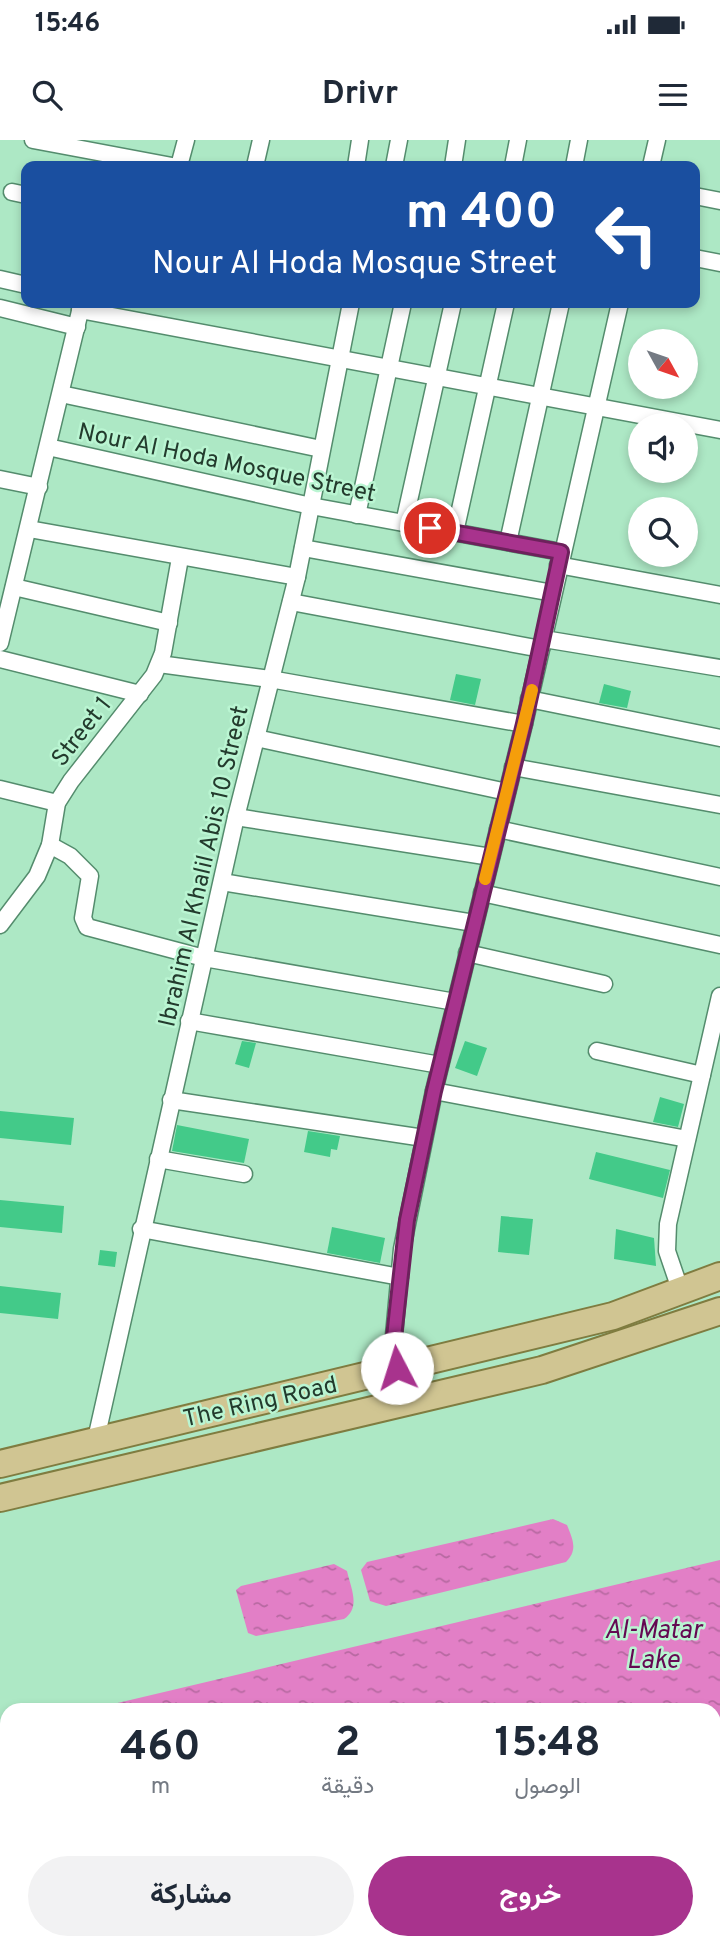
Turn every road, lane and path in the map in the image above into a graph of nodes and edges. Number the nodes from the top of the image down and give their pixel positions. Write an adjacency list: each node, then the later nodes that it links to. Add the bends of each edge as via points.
1 (38, 140): 10 (street)
2 (186, 140): 12 (street)
3 (261, 140): 13 (street)
4 (360, 140): 14 (street)
5 (399, 140): 15 (street)
6 (457, 140): 16 (street)
7 (519, 140): 17 (street)
8 (579, 140): 18 (street)
9 (657, 140): 19 (street)
10 (114, 154): 11 (street)
11 (148, 161)
12 (180, 161)
13 (256, 161)
14 (357, 161)
15 (395, 161)
16 (454, 161)
17 (514, 161)
18 (575, 161)
19 (652, 161)
20 (700, 197): 21 (street)
21 (720, 201)
22 (700, 259): 23 (street)
23 (720, 263)
24 (0, 279): 25 (street)
25 (21, 284)
26 (0, 308): 35 (street)
27 (81, 308): 35 (street)
28 (91, 308): 36 (street)
29 (350, 308): 36 (street, Ibrahim Al Khalil Abis 10 Street)
30 (402, 308): 37 (street)
31 (452, 308): 38 (street)
32 (505, 308): 39 (street)
33 (560, 308): 41 (street)
34 (619, 308): 42 (street)
35 (76, 327): 40 (street)
36 (338, 356): 37 (street); 45 (street, Ibrahim Al Khalil Abis 10 Street)
37 (389, 365): 38 (street); 49 (street)
38 (437, 374): 39 (street); 50 (street)
39 (487, 384): 41 (street); 52 (street)
40 (61, 394): 44 (street); 45 (street)
41 (540, 394): 42 (street); 53 (street)
42 (597, 405): 43 (street); 56 (street)
43 (720, 429)
44 (48, 447): 47 (street); 48 (street, Nour Al Hoda Mosque Street)
45 (321, 449): 48 (street, Ibrahim Al Khalil Abis 10 Street)
46 (0, 479): 47 (street)
47 (39, 487): 51 (street)
48 (311, 506): 49 (street, Nour Al Hoda Mosque Street); 54 (street, Ibrahim Al Khalil Abis 10 Street)
49 (358, 515): 50 (street, Nour Al Hoda Mosque Street)
50 (404, 523): 52 (street, Nour Al Hoda Mosque Street)
51 (29, 528): 55 (street); 58 (street)
52 (455, 533): 53 (street, Nour Al Hoda Mosque Street)
53 (508, 542): 56 (street, Nour Al Hoda Mosque Street)
54 (303, 548): 57 (street, Ibrahim Al Khalil Abis 10 Street); 59 (street)
55 (180, 558): 57 (street); 63 (street, Street 1)
56 (559, 559): 59 (street); 60 (street, Nour Al Hoda Mosque Street)
57 (297, 577): 61 (street, Ibrahim Al Khalil Abis 10 Street)
58 (14, 587): 62 (street); 63 (street)
59 (553, 593): 65 (street)
60 (720, 595)
61 (291, 602): 65 (street); 69 (street, Ibrahim Al Khalil Abis 10 Street)
62 (4, 609): 64 (street)
63 (169, 622): 67 (street, Street 1)
64 (0, 643)
65 (542, 644): 68 (street); 71 (street)
66 (0, 659): 70 (street)
67 (159, 664): 69 (street); 70 (street, Street 1)
68 (720, 668)
69 (270, 679): 72 (street); 73 (street, Ibrahim Al Khalil Abis 10 Street)
70 (140, 694): 78 (street, Street 1, via 86,758)
71 (530, 699): 72 (street); 74 (street)
72 (524, 724): 75 (street)
73 (256, 738): 77 (street); 80 (street, Ibrahim Al Khalil Abis 10 Street)
74 (720, 738)
75 (513, 767): 77 (street); 79 (street)
76 (0, 789): 78 (street)
77 (507, 792): 81 (street)
78 (57, 803): 82 (street, Street 1)
79 (720, 805)
80 (236, 817): 83 (street); 85 (street, Ibrahim Al Khalil Abis 10 Street)
81 (498, 829): 83 (street); 84 (street)
82 (50, 845): 88 (street, Street 1, via 25,895); 91 (street, via 70,856 90,876 83,918 87,927)
83 (491, 858): 86 (street)
84 (720, 877)
85 (222, 882): 87 (street); 91 (street, Ibrahim Al Khalil Abis 10 Street)
86 (482, 893): 87 (street); 89 (street)
87 (474, 923): 90 (street)
88 (0, 926)
89 (720, 945)
90 (467, 953): 92 (street); 94 (street)
91 (204, 958): 94 (street); 96 (street, Ibrahim Al Khalil Abis 10 Street)
92 (604, 984)
93 (720, 996): 95 (street)
94 (455, 1002): 98 (street)
95 (718, 1018): 99 (street)
96 (189, 1021): 98 (street); 101 (street, Ibrahim Al Khalil Abis 10 Street)
97 (597, 1051): 99 (street)
98 (440, 1065): 100 (street)
99 (702, 1075): 103 (street)
100 (434, 1091): 102 (street); 103 (street)
101 (171, 1100): 102 (street); 104 (street, Ibrahim Al Khalil Abis 10 Street)
102 (424, 1138): 108 (street)
103 (687, 1139): 109 (street, via 668,1224 667,1251)
104 (158, 1159): 105 (street); 106 (street, Ibrahim Al Khalil Abis 10 Street)
105 (244, 1174)
106 (141, 1229): 108 (street); 112 (street, Ibrahim Al Khalil Abis 10 Street)
107 (720, 1276): 109 (main road, The Ring Road)
108 (400, 1277): 111 (street, via 393,1346)
109 (681, 1292): 111 (main road, The Ring Road, via 613,1317)
110 (720, 1311): 114 (main road, The Ring Road, via 542,1370)
111 (397, 1368): 112 (main road, The Ring Road)
112 (96, 1439): 113 (main road, The Ring Road)
113 (0, 1464)
114 (0, 1498)

